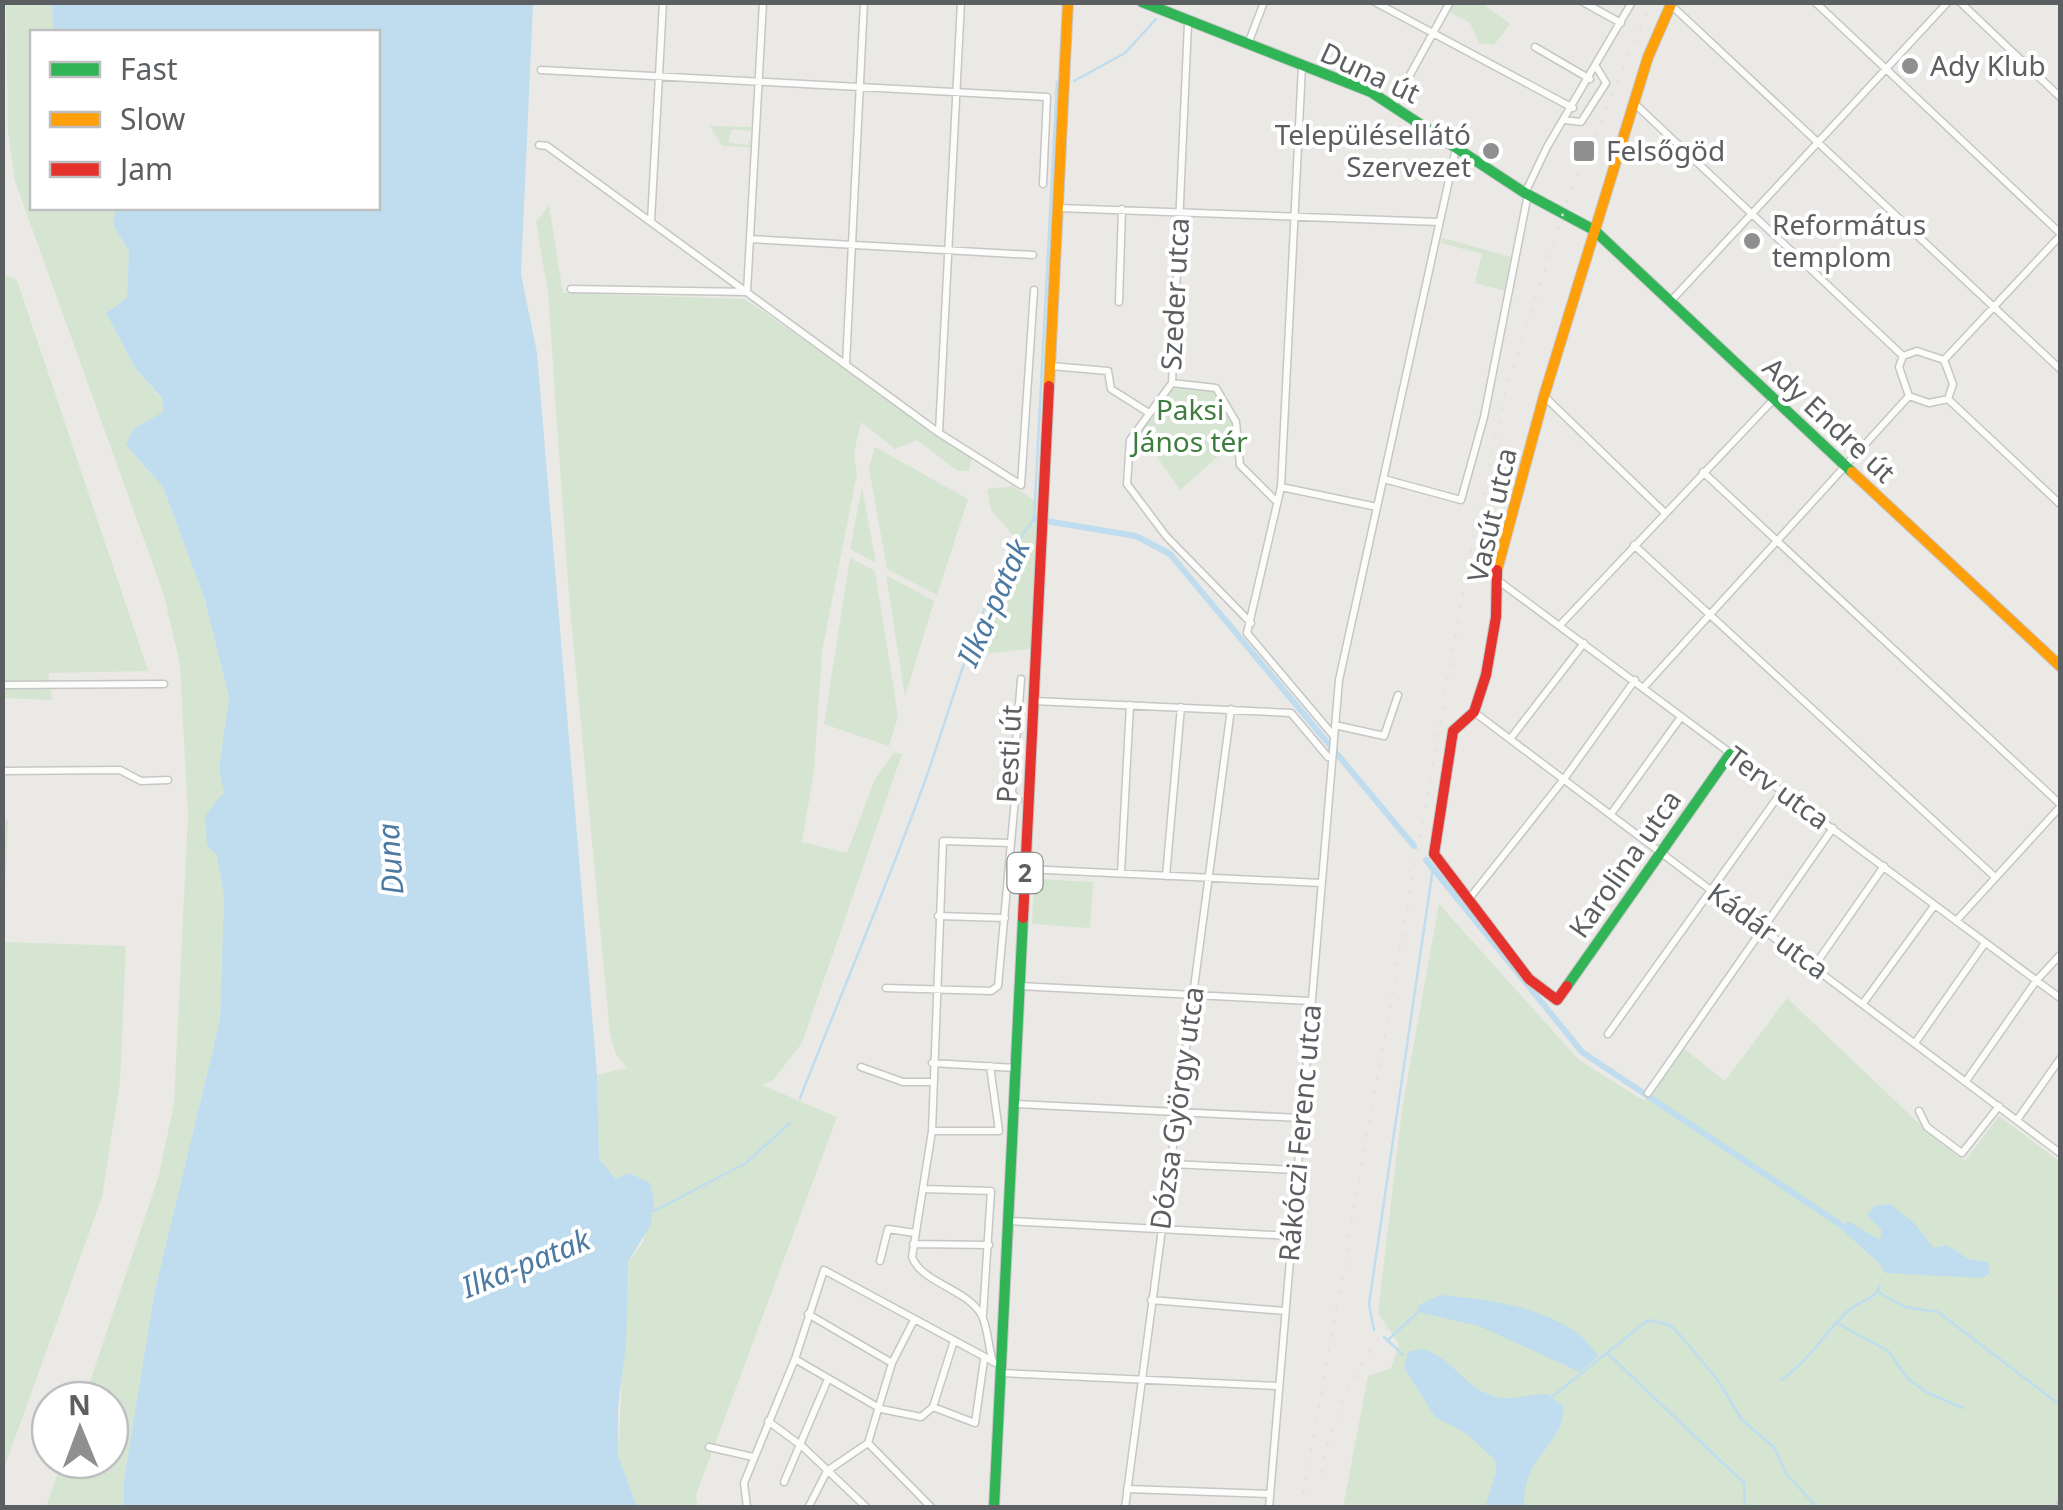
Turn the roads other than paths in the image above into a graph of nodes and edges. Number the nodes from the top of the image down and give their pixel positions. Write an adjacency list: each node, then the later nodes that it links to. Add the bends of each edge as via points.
1 (663, 2): 26 (street)
2 (763, 2): 28 (street)
3 (864, 2): 29 (street)
4 (961, 2): 30 (street)
5 (1068, 2): 41 (street, Pesti út / 2)
6 (1142, 2): 16 (street, Duna út)
7 (1264, 2): 20 (street)
8 (1375, 2): 19 (street)
9 (1450, 2): 19 (street)
10 (1583, 2): 18 (street)
11 (1632, 2): 18 (street)
12 (1815, 2): 24 (street)
13 (1948, 2): 24 (street)
14 (1960, 2): 31 (street)
15 (1672, 4): 32 (street, Vasút utca); 36 (street)
16 (1159, 9): 17 (street, Duna út)
17 (1188, 23): 20 (street, Duna út); 43 (street, Szeder utca)
18 (1621, 23): 23 (street)
19 (1434, 32): 33 (street); 34 (street)
20 (1247, 45): 22 (street, Duna út)
21 (1535, 48): 27 (street)
22 (1302, 66): 33 (street, Duna út); 45 (street)
23 (1596, 68): 27 (street); 35 (street, via 1606,83 1602,90 1581,122)
24 (1886, 68): 36 (street); 50 (street)
25 (541, 70): 26 (street)
26 (659, 76): 28 (street); 47 (street)
27 (1590, 79): 34 (street)
28 (758, 82): 29 (street); 51 (street)
29 (860, 86): 30 (street); 52 (street)
30 (956, 91): 39 (street, via 1047,96); 53 (street)
31 (2060, 97)
32 (1634, 103): 46 (street); 49 (street, Vasút utca)
33 (1394, 104): 38 (street, Duna út)
34 (1573, 108): 35 (street)
35 (1565, 120): 40 (street)
36 (1818, 142): 46 (street); 60 (street)
37 (539, 146): 47 (street)
38 (1456, 146): 40 (street, Duna út); 48 (street)
39 (1042, 184)
40 (1527, 193): 44 (street, Duna út); 75 (street, via 1461,500)
41 (1059, 208): 42 (street); 64 (street, Pesti út / 2)
42 (1122, 209): 43 (street); 58 (street)
43 (1180, 210): 45 (street); 66 (street, Szeder utca)
44 (1564, 210): 49 (street, Ady Endre út)
45 (1295, 215): 48 (street); 76 (street)
46 (1750, 215): 59 (street); 61 (street)
47 (651, 222): 57 (street)
48 (1438, 222): 75 (street)
49 (1594, 230): 59 (street, Ady Endre út); 67 (street, Vasút utca)
50 (2060, 234): 60 (street)
51 (750, 239): 52 (street); 57 (street)
52 (852, 244): 53 (street); 63 (street)
53 (948, 249): 54 (street); 72 (street)
54 (1033, 254)
55 (571, 288): 57 (street)
56 (1034, 290): 72 (street, via 1021,484)
57 (747, 292): 63 (street)
58 (1119, 302)
59 (1670, 302): 69 (street, Ady Endre út)
60 (1993, 307): 62 (street); 65 (street)
61 (1903, 356): 62 (street, via 1929,352); 68 (street, via 1899,367)
62 (1944, 360): 70 (street, via 1953,384)
63 (846, 365): 72 (street)
64 (1051, 366): 71 (street, via 1108,371 1111,389); 95 (street, Pesti út / 2)
65 (2060, 370)
66 (1172, 383): 71 (street, Szeder utca); 77 (street, via 1216,388 1236,422 1240,466)
67 (1544, 396): 80 (street); 83 (street, Vasút utca)
68 (1909, 396): 70 (street, via 1929,404); 73 (street)
69 (1774, 399): 73 (street, Ady Endre út); 74 (street)
70 (1948, 400): 78 (street)
71 (1149, 413): 85 (street, Szeder utca, via 1130,440 1128,488)
72 (939, 433)
73 (1844, 465): 81 (street); 88 (street, Ady Endre út)
74 (1703, 472): 80 (street); 81 (street)
75 (1384, 479): 79 (street)
76 (1280, 487): 77 (street); 79 (street)
77 (1278, 502): 85 (street)
78 (2060, 504)
79 (1376, 508): 101 (street)
80 (1665, 513): 82 (street)
81 (1778, 540): 84 (street); 112 (street)
82 (1634, 546): 84 (street); 86 (street)
83 (1494, 578): 86 (street, Terv utca); 99 (street, Vasút utca, via 1496,617)
84 (1710, 613): 93 (street); 122 (street)
85 (1252, 624): 102 (street, Szeder utca, via 1247,634)
86 (1561, 624): 87 (street, Terv utca)
87 (1584, 644): 90 (street, Terv utca); 103 (street)
88 (2060, 666)
89 (1021, 679): 110 (street, Pesti út)
90 (1634, 680): 93 (street, Terv utca); 107 (street)
91 (2, 684): 92 (street)
92 (164, 684)
93 (1644, 687): 100 (street, Terv utca)
94 (1398, 695): 101 (street, via 1384,736)
95 (1034, 702): 96 (street); 111 (street, Pesti út / 2)
96 (1130, 705): 97 (street); 119 (street)
97 (1181, 706): 98 (street); 120 (street)
98 (1231, 709): 105 (street, via 1291,713); 121 (street, Dózsa György utca)
99 (1474, 712): 103 (street, Kádár utca); 125 (street, Vasút utca, via 1453,730 1434,854)
100 (1681, 717): 104 (street, Terv utca); 113 (street)
101 (1335, 724): 102 (street)
102 (1334, 736): 105 (street, Rákóczi Ferenc utca)
103 (1510, 739): 107 (street, Kádár utca)
104 (1730, 754): 109 (street, Terv utca); 116 (street, Karolina utca)
105 (1329, 758): 123 (street, Rákóczi Ferenc utca)
106 (2, 771): 108 (street, via 120,770 142,780)
107 (1564, 779): 113 (street, Kádár utca); 125 (street)
108 (168, 780)
109 (1782, 791): 114 (street, Terv utca); 124 (street)
110 (1015, 799): 111 (street); 115 (street, Pesti út)
111 (1029, 800): 118 (street, Pesti út / 2)
112 (2060, 806): 122 (street)
113 (1611, 814): 116 (street, Kádár utca)
114 (1833, 828): 117 (street, Terv utca); 130 (street)
115 (1010, 843): 127 (street, via 943,841); 128 (street, Pesti út)
116 (1662, 852): 124 (street, Kádár utca); 140 (street, Karolina utca)
117 (1884, 866): 126 (street, Terv utca); 133 (street)
118 (1025, 869): 119 (street); 135 (street, Pesti út / 2)
119 (1121, 873): 120 (street)
120 (1166, 876): 121 (street)
121 (1210, 877): 123 (street); 138 (street, Dózsa György utca)
122 (1995, 877): 129 (street)
123 (1320, 883): 141 (street, Rákóczi Ferenc utca)
124 (1712, 890): 130 (street, Kádár utca); 143 (street)
125 (1468, 900): 140 (street, Vasút utca, via 1529,979)
126 (1934, 906): 129 (street, Terv utca); 142 (street)
127 (938, 916): 128 (street); 137 (street)
128 (1004, 918): 137 (street, Pesti út, via 995,989)
129 (1956, 920): 131 (street, Terv utca)
130 (1764, 928): 133 (street, Kádár utca); 152 (street)
131 (1986, 942): 134 (street, Terv utca); 144 (street)
132 (2060, 955): 134 (street)
133 (1815, 966): 142 (street, Kádár utca)
134 (2036, 981): 139 (street, Terv utca); 150 (street)
135 (1019, 986): 138 (street); 149 (street, Pesti út / 2)
136 (886, 988): 137 (street)
137 (934, 990): 146 (street)
138 (1192, 995): 141 (street); 156 (street, Dózsa György utca)
139 (2060, 998)
140 (1557, 1000)
141 (1310, 1001): 157 (street, Rákóczi Ferenc utca)
142 (1864, 1002): 144 (street, Kádár utca)
143 (1608, 1034)
144 (1914, 1042): 150 (street, Kádár utca)
145 (2060, 1059): 158 (street)
146 (932, 1063): 148 (street); 151 (street)
147 (861, 1066): 151 (street, via 903,1082)
148 (990, 1066): 149 (street); 159 (street, via 999,1131)
149 (1016, 1068): 153 (street, Pesti út / 2)
150 (1966, 1081): 154 (street, Kádár utca)
151 (931, 1082): 159 (street)
152 (1648, 1093)
153 (1014, 1104): 156 (street); 164 (street, Pesti út / 2)
154 (1999, 1106): 155 (street, via 1962,1153); 158 (street, Kádár utca)
155 (1918, 1111)
156 (1177, 1112): 157 (street); 161 (street, Dózsa György utca)
157 (1300, 1118): 162 (street, Rákóczi Ferenc utca)
158 (2017, 1120): 160 (street, Kádár utca)
159 (932, 1131): 163 (street)
160 (2060, 1153)
161 (1170, 1164): 162 (street); 165 (street, Dózsa György utca)
162 (1296, 1170): 167 (street, Rákóczi Ferenc utca)
163 (924, 1189): 166 (street); 169 (street, via 991,1191)
164 (1008, 1221): 165 (street); 179 (street, Pesti út / 2)
165 (1162, 1229): 167 (street); 171 (street, Dózsa György utca)
166 (915, 1232): 168 (street); 170 (street, via 888,1229)
167 (1292, 1236): 172 (street, Rákóczi Ferenc utca)
168 (913, 1244): 169 (street); 174 (street, via 917,1267)
169 (989, 1245): 174 (street)
170 (880, 1260)
171 (1150, 1300): 172 (street); 180 (street, Dózsa György utca)
172 (1285, 1311): 182 (street, Rákóczi Ferenc utca)
173 (808, 1314): 175 (street, via 824,1270); 177 (street); 178 (street)
174 (983, 1316): 179 (street)
175 (914, 1320): 176 (street); 178 (street)
176 (953, 1344): 179 (street); 183 (street)
177 (794, 1359): 181 (street); 185 (street)
178 (892, 1364): 184 (street)
179 (995, 1365): 180 (street); 183 (street, via 975,1423); 198 (street, Pesti út / 2)
180 (1142, 1379): 182 (street); 192 (street, Dózsa György utca)
181 (828, 1380): 184 (street); 187 (street)
182 (1278, 1386): 193 (street, Rákóczi Ferenc utca)
183 (933, 1407): 184 (street, via 921,1417)
184 (881, 1408): 186 (street)
185 (768, 1421): 187 (street); 189 (street)
186 (868, 1443): 190 (street); 197 (street)
187 (803, 1446): 190 (street); 191 (street)
188 (709, 1447): 189 (street)
189 (753, 1457): 194 (street, via 744,1482)
190 (827, 1471): 195 (street); 196 (street)
191 (784, 1482)
192 (1127, 1489): 193 (street); 199 (street, Dózsa György utca)
193 (1270, 1494): 200 (street, Rákóczi Ferenc utca)
194 (747, 1508)
195 (808, 1508)
196 (867, 1508)
197 (932, 1508)
198 (994, 1508)
199 (1125, 1508)
200 (1269, 1508)

